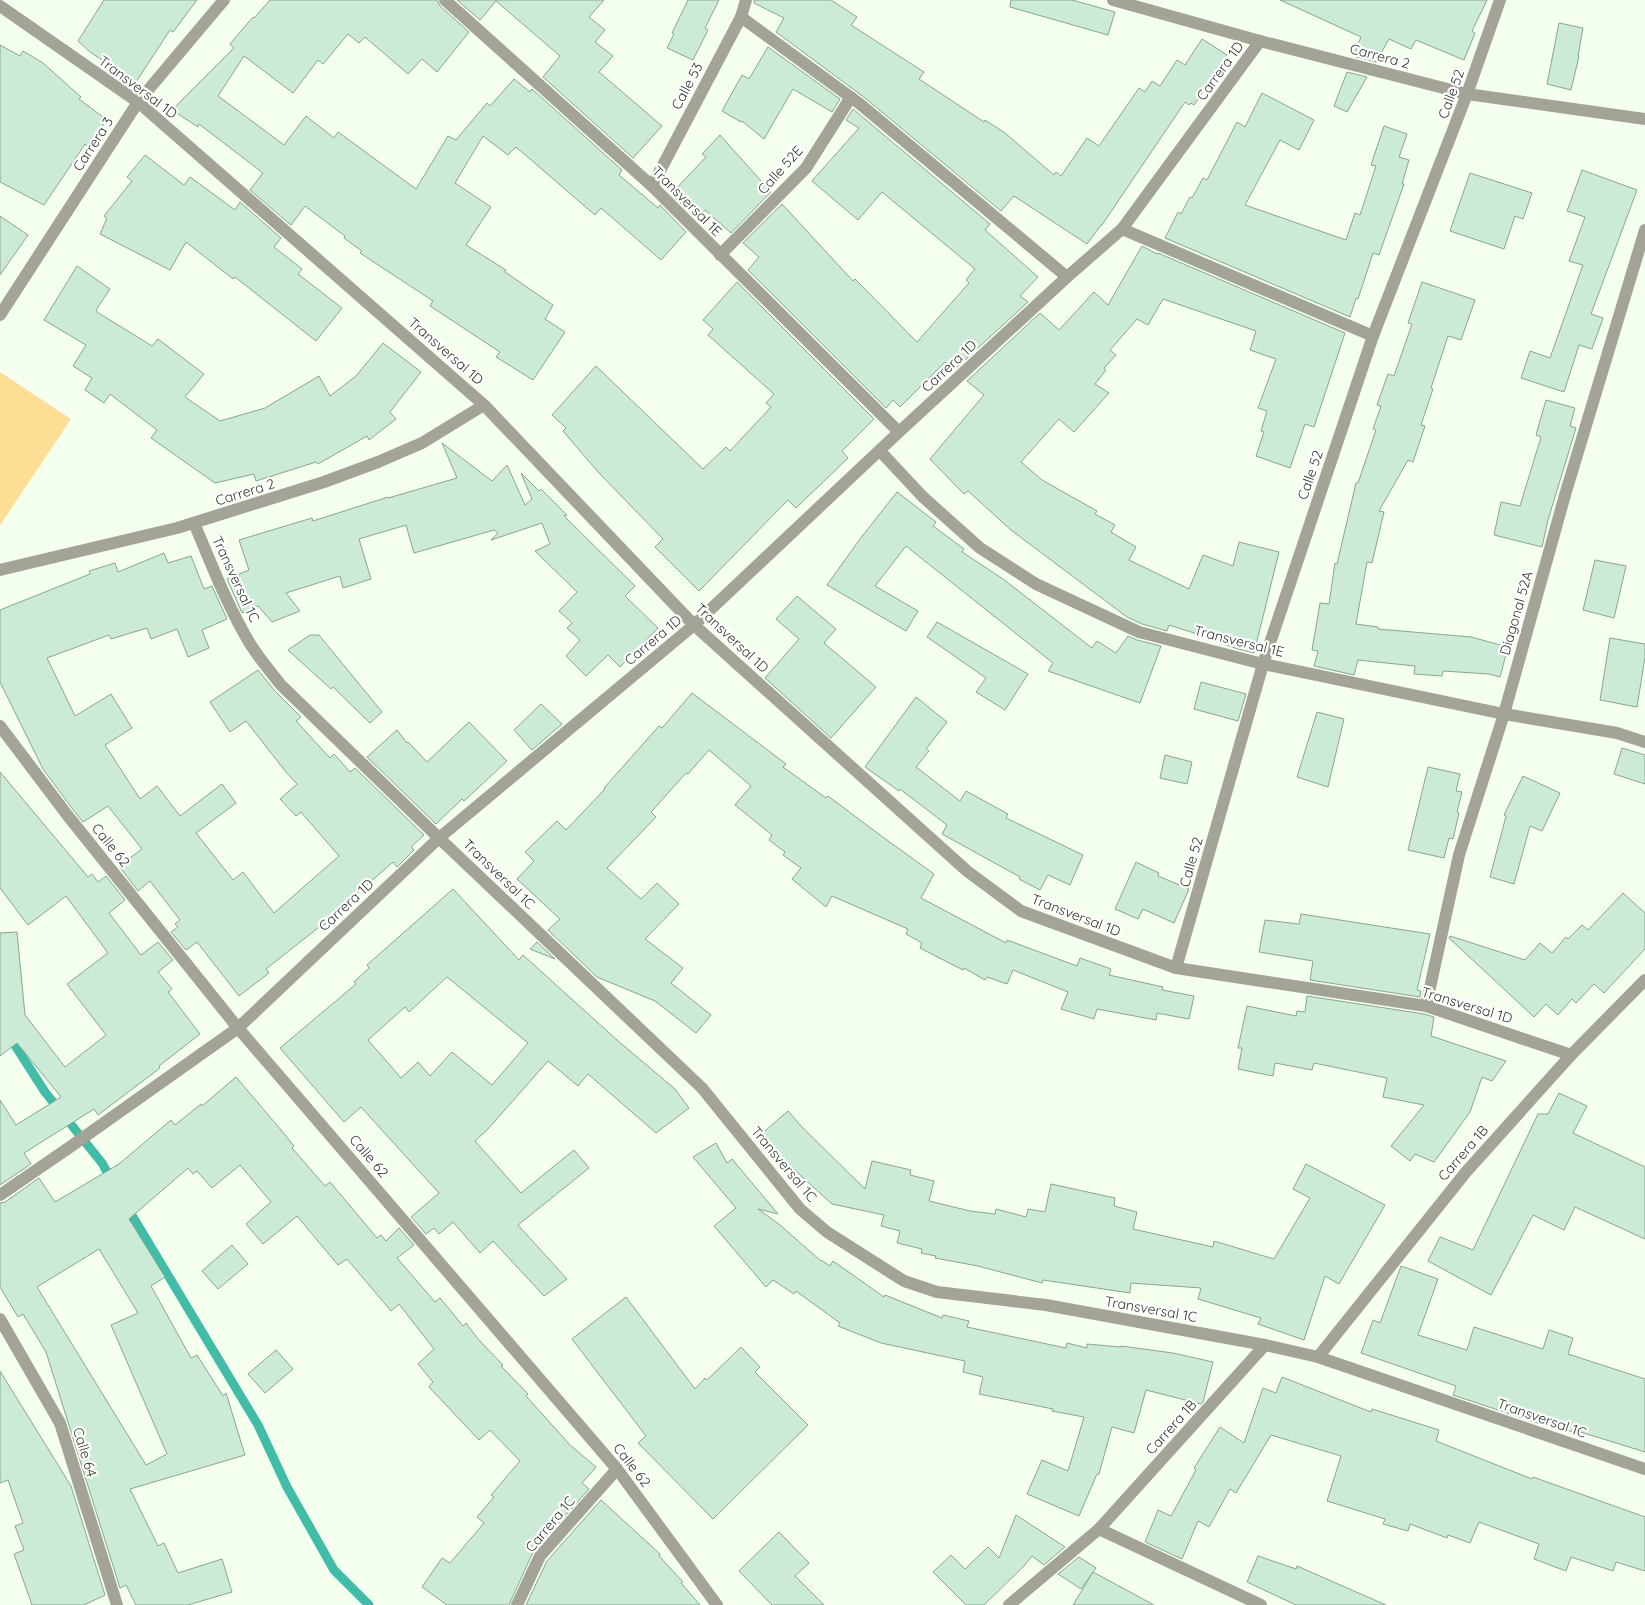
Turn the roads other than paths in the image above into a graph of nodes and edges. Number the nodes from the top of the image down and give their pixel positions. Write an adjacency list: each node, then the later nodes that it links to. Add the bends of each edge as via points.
1 (224, 0): 11 (street, Carrera 3)
2 (445, 0): 13 (street, Transversal 1E)
3 (746, 0): 7 (street, Calle 53)
4 (1113, 0): 8 (street, Carrera 2)
5 (1500, 0): 9 (street, Calle 52)
6 (0, 6): 11 (street, Transversal 1D)
7 (741, 17): 10 (street); 13 (street, Calle 53)
8 (1260, 41): 9 (street, Carrera 2); 14 (street, Carrera 1D)
9 (1467, 94): 12 (street, Carrera 2); 19 (street, Calle 52)
10 (851, 97): 16 (street, Calle 52E, via 806,168); 17 (street)
11 (138, 102): 18 (street, Carrera 3); 20 (street, Transversal 1D)
12 (1645, 118)
13 (652, 186): 16 (street, Transversal 1E)
14 (1122, 229): 17 (street, Carrera 1D); 19 (street)
15 (1645, 230): 27 (street, Diagonal 52A, via 1568,485)
16 (720, 255): 21 (street, Transversal 1E)
17 (1067, 278): 21 (street, Carrera 1D)
18 (0, 315)
19 (1373, 336): 26 (street, Calle 52)
20 (484, 405): 23 (street, Carrera 2, via 422,443 378,462); 25 (street, Transversal 1D)
21 (899, 432): 22 (street, Carrera 1D)
22 (880, 451): 25 (street, Carrera 1D); 26 (street, Transversal 1E, via 923,497 980,548 1036,584 1139,632)
23 (194, 523): 24 (street, Carrera 2); 30 (street, Transversal 1C, via 237,621 263,663 281,685)
24 (0, 570)
25 (694, 625): 30 (street, Carrera 1D); 31 (street, Transversal 1D, via 967,871 1021,911)
26 (1263, 664): 27 (street, Transversal 1E); 31 (street, Calle 52)
27 (1504, 714): 29 (street, Transversal 1E, via 1617,733); 33 (street, Diagonal 52A, via 1459,855)
28 (0, 726): 34 (street, Calle 62)
29 (1645, 742)
30 (439, 838): 34 (street, Carrera 1D); 38 (street, Transversal 1C, via 702,1088 800,1210 827,1232 904,1280 937,1292 1046,1305)
31 (1176, 968): 33 (street, Transversal 1D)
32 (1645, 980): 35 (street, Carrera 1B)
33 (1426, 1006): 35 (street, Transversal 1D)
34 (238, 1028): 36 (street, Carrera 1D); 40 (street, Calle 62)
35 (1571, 1055): 39 (street, Carrera 1B, via 1466,1172)
36 (0, 1195)
37 (0, 1319): 43 (street, Calle 64, via 60,1423)
38 (1265, 1345): 39 (street, Transversal 1C); 42 (street, Carrera 1B)
39 (1318, 1357): 41 (street, Transversal 1C)
40 (617, 1468): 44 (street, Carrera 1C, via 540,1556); 45 (street, Calle 62)
41 (1645, 1469)
42 (1099, 1529): 46 (street, Carrera 1B); 47 (street)
43 (117, 1605)
44 (517, 1605)
45 (717, 1605)
46 (1009, 1605)
47 (1261, 1605)

